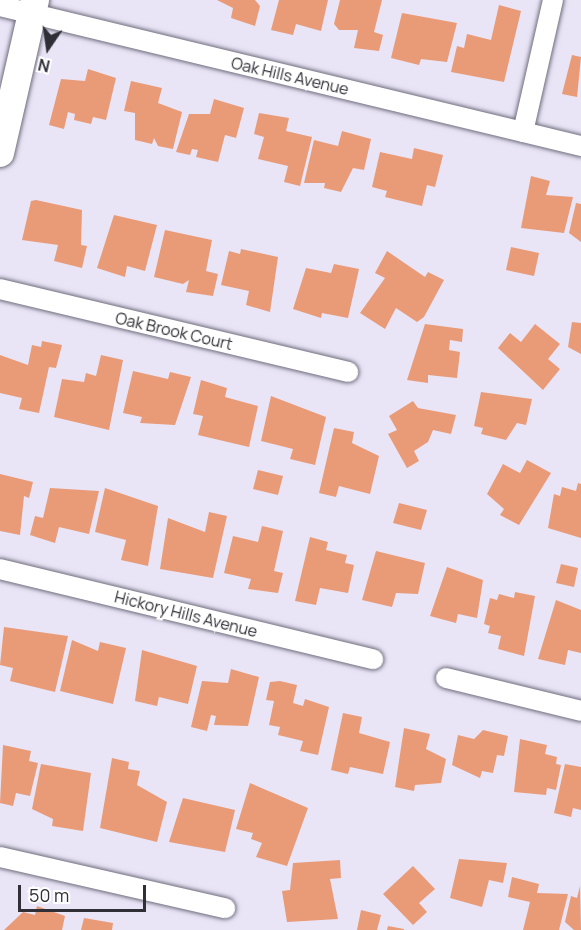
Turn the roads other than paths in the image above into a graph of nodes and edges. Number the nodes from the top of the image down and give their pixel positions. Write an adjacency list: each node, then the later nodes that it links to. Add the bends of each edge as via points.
1 (553, 0): 4 (street)
2 (0, 6): 3 (street, Oak Hills Avenue)
3 (34, 7): 4 (street, Oak Hills Avenue); 6 (street)
4 (523, 132): 5 (street, Oak Hills Avenue)
5 (581, 146)
6 (0, 153)
7 (0, 289): 8 (street, Oak Brook Court)
8 (348, 372)
9 (0, 569): 10 (street, Hickory Hills Avenue)
10 (373, 659)
11 (446, 678): 12 (street)
12 (581, 711)
13 (0, 857): 14 (street)
14 (225, 908)

